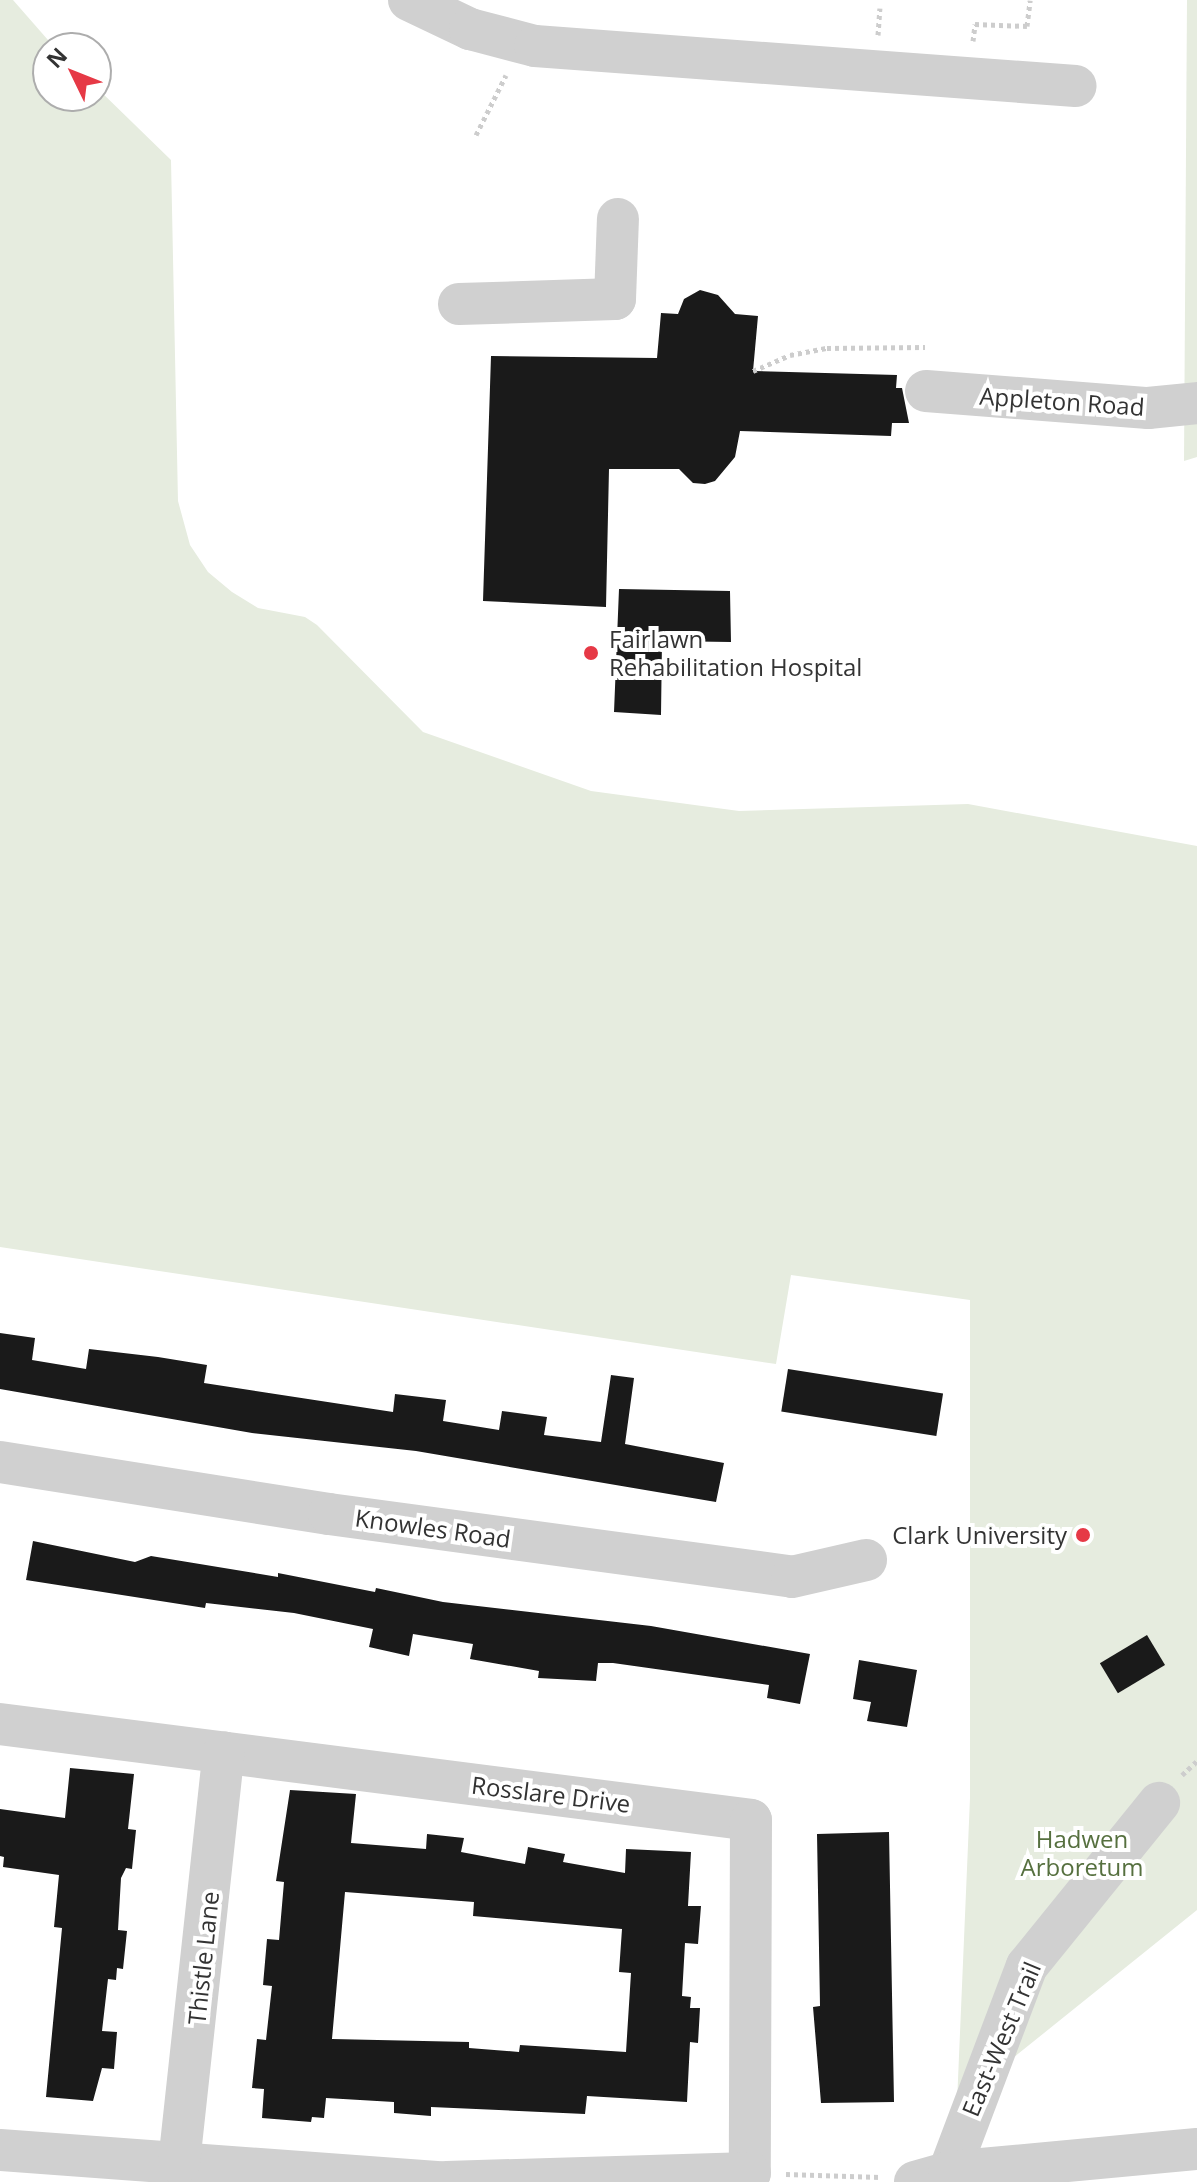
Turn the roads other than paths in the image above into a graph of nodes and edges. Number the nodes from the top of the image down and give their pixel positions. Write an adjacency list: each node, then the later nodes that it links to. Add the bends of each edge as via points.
1 (409, 0): 2 (street, via 470,29 535,46)
2 (1076, 86)
3 (618, 219): 4 (street, via 615,299)
4 (459, 304)
5 (926, 391): 6 (street, Appleton Road, via 1148,408)
6 (1197, 403)
7 (0, 1462): 8 (street, Knowles Road, via 329,1514 792,1577)
8 (866, 1560)
9 (0, 1724): 10 (street, Rosslare Drive)
10 (224, 1752): 14 (street, Thistle Lane); 18 (street, Rosslare Drive, via 751,1820 750,2173)
11 (1159, 1803): 16 (street, East-West Trail, via 1027,1966)
12 (1197, 2149): 16 (street)
13 (0, 2150): 15 (street)
14 (179, 2163): 15 (street); 17 (street)
15 (82, 2168)
16 (928, 2178)
17 (440, 2182)
18 (446, 2182)

